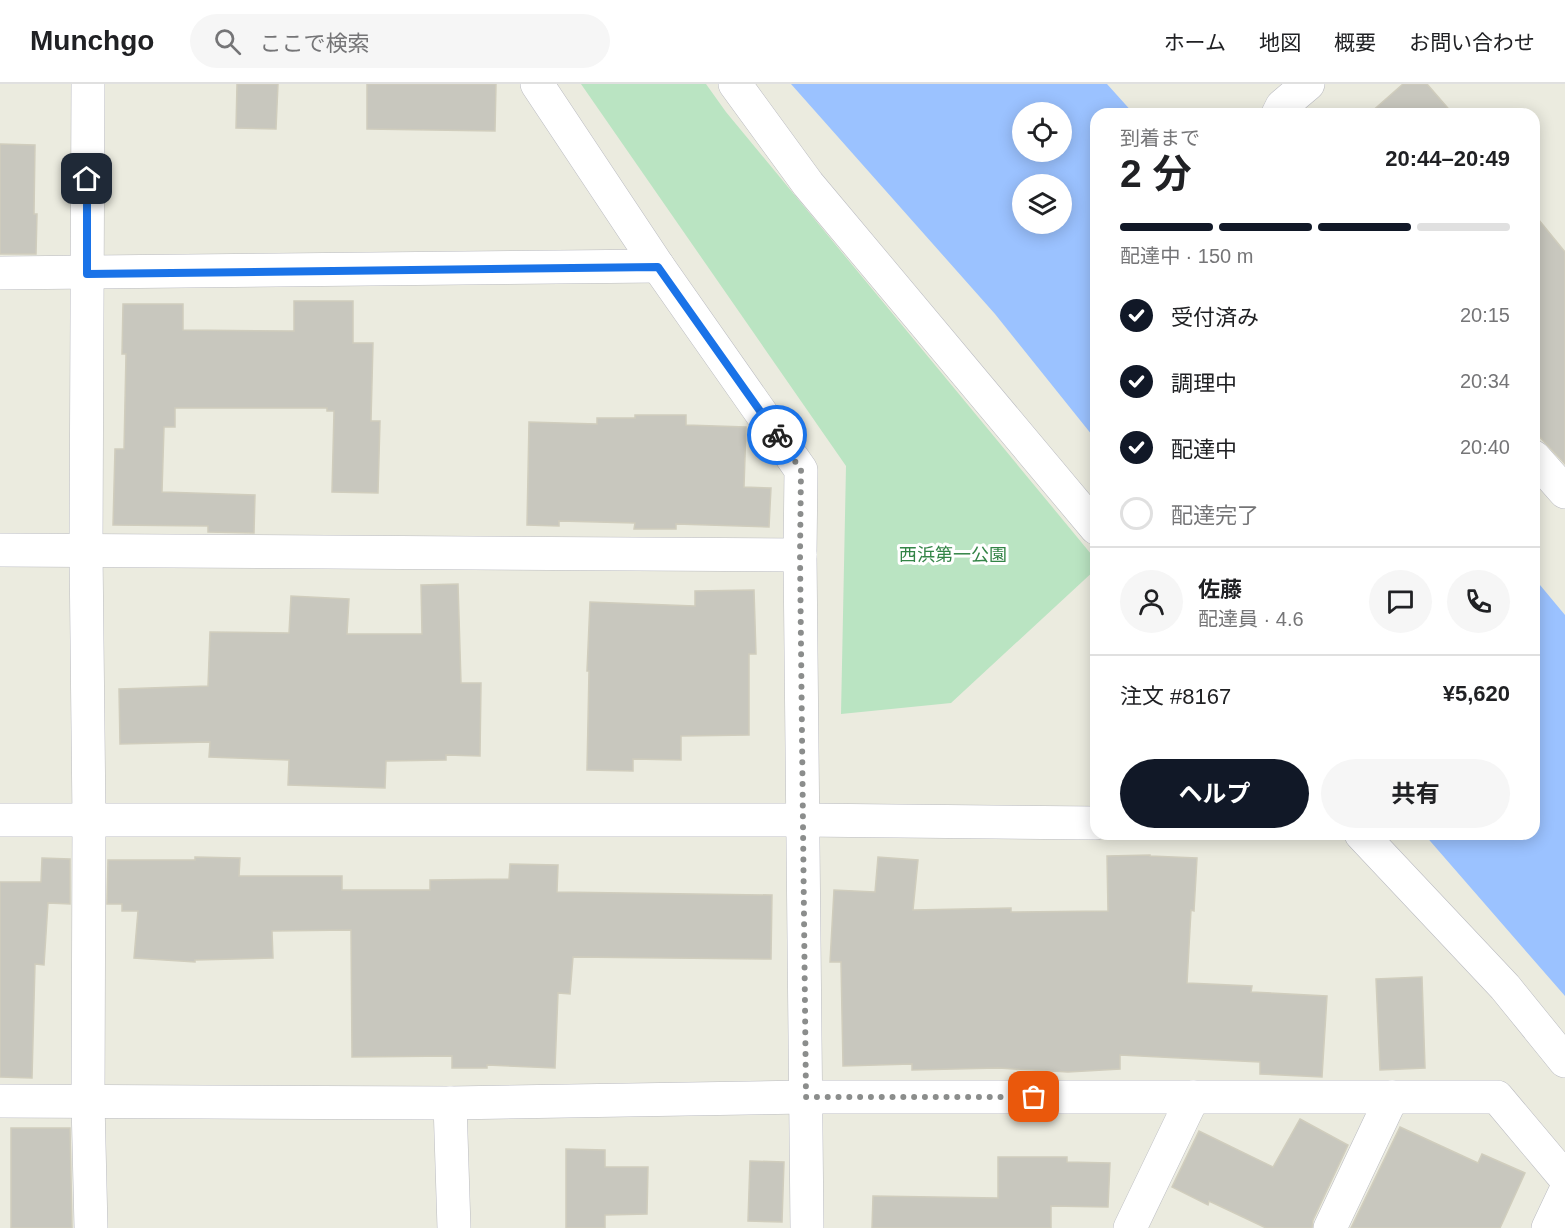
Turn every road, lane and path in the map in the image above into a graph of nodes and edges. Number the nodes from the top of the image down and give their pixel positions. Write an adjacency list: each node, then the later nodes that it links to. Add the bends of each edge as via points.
1 (88, 84): 8 (street)
2 (537, 84): 6 (street)
3 (735, 84): 11 (street, via 808,184)
4 (1308, 84): 5 (street)
5 (1281, 108)
6 (658, 267): 8 (street); 14 (street, via 801,470)
7 (0, 273): 8 (street)
8 (87, 274): 13 (street)
9 (1540, 464): 10 (street)
10 (1565, 492)
11 (1090, 521)
12 (0, 550): 13 (street)
13 (86, 550): 14 (street); 15 (street)
14 (800, 555): 17 (street)
15 (89, 819): 16 (street); 17 (street); 25 (street)
16 (0, 820)
17 (802, 820): 18 (street); 21 (street)
18 (1090, 824)
19 (1368, 840): 20 (street, via 1505,987)
20 (1565, 1061)
21 (806, 1097): 22 (street); 26 (street); 31 (street)
22 (1193, 1097): 23 (street); 32 (street)
23 (1392, 1097): 27 (street, via 1497,1097); 33 (street)
24 (0, 1101): 25 (street)
25 (88, 1102): 26 (street); 29 (street)
26 (450, 1103): 30 (street)
27 (1565, 1178)
28 (1565, 1191): 34 (street)
29 (91, 1228)
30 (454, 1228)
31 (807, 1228)
32 (1130, 1228)
33 (1330, 1228)
34 (1548, 1228)

